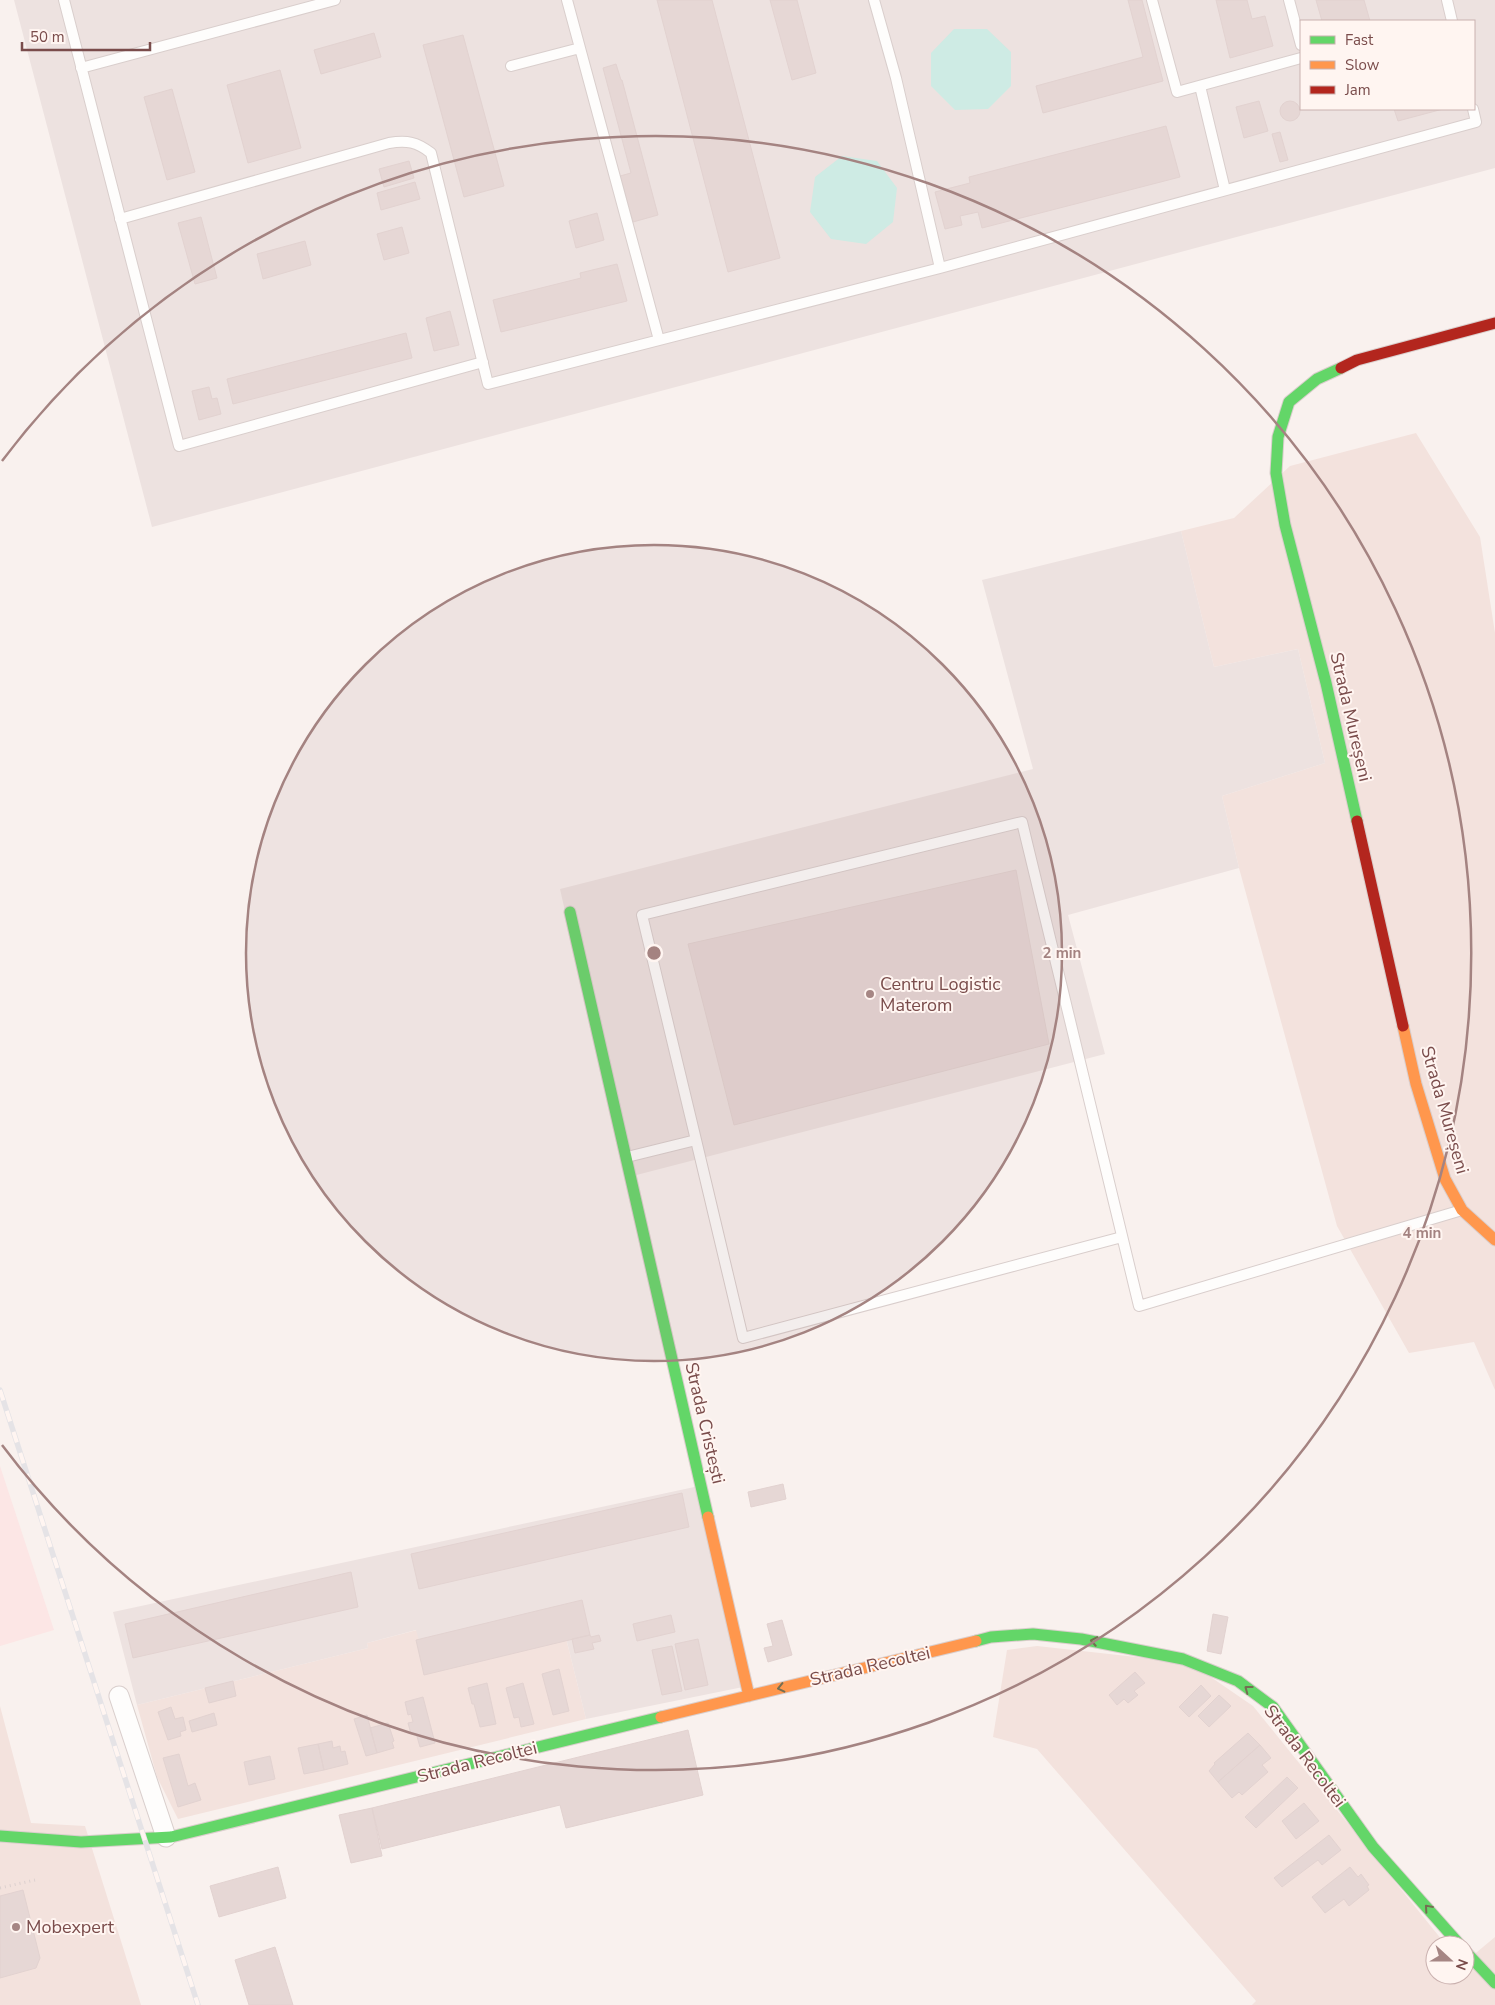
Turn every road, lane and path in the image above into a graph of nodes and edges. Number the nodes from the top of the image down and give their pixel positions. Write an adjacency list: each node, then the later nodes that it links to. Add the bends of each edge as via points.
1 (64, 0): 13 (lane)
2 (335, 0): 13 (lane)
3 (567, 0): 10 (lane)
4 (874, 0): 18 (lane, via 896,78)
5 (1152, 0): 14 (lane, via 1177,92)
6 (1289, 0): 9 (lane)
7 (1447, 0): 8 (lane)
8 (1452, 20)
9 (1300, 41)
10 (580, 48): 12 (lane); 20 (lane)
11 (1300, 58): 14 (lane)
12 (511, 66)
13 (81, 68): 17 (lane)
14 (1200, 86): 16 (lane)
15 (1473, 110): 16 (lane, via 1476,122)
16 (1225, 190): 18 (lane)
17 (120, 219): 21 (lane, via 390,143 405,140 419,144 431,153); 21 (lane, via 178,446)
18 (940, 268): 20 (lane)
19 (1495, 323): 25 (street, Strada Mureșeni, via 1358,360 1317,379 1289,402 1278,437 1276,473 1285,525 1326,683 1416,1084 1445,1179)
20 (658, 340): 21 (lane, via 488,384)
21 (484, 362)
22 (570, 912): 24 (street, Strada Cristești)
23 (696, 1140): 24 (lane); 26 (lane, via 743,1338); 26 (lane, via 642,915 1022,822)
24 (627, 1157): 29 (street, Strada Cristești)
25 (1462, 1210): 26 (lane, via 1139,1306); 27 (street, Strada Mureșeni)
26 (1122, 1238)
27 (1495, 1240)
28 (119, 1696): 31 (street)
29 (749, 1696): 31 (street, Strada Recoltei); 34 (street, Strada Recoltei, one-way to 29, via 1373,1847 1273,1707 1238,1681 1183,1659 1081,1639 1033,1634 991,1638)
30 (0, 1836): 31 (street, Strada Recoltei, via 81,1842)
31 (166, 1837)
32 (35, 1880): 33 (path)
33 (0, 1888)
34 (1451, 1935)
35 (1475, 1962): 36 (street)
36 (1495, 1983)

